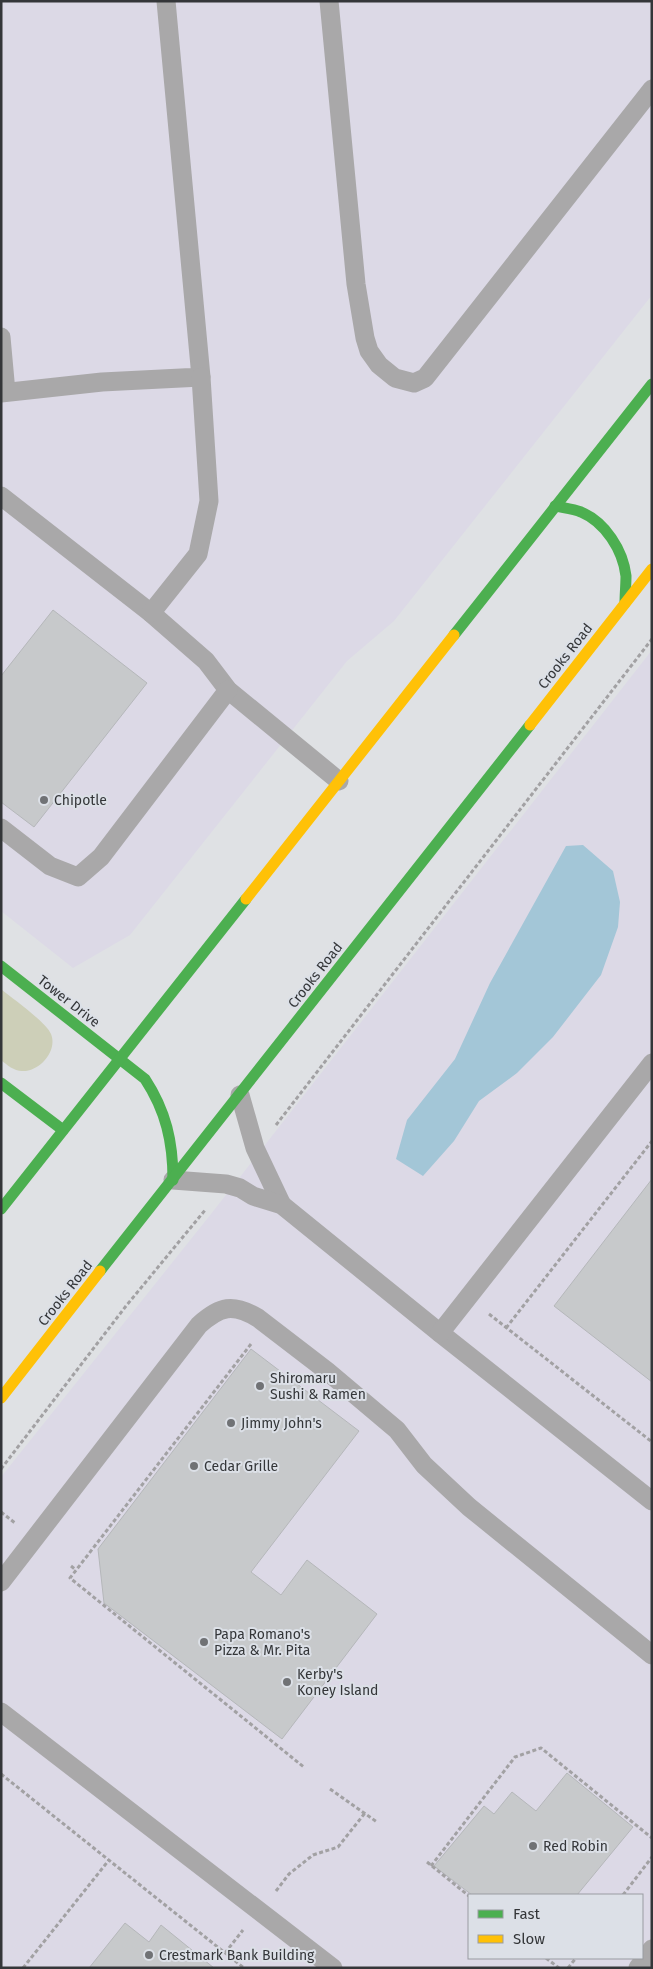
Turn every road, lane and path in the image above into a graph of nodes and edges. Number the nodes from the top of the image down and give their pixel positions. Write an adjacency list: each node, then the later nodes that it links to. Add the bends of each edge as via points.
1 (166, 1): 5 (lane)
2 (329, 1): 3 (lane, via 356,284 365,338 369,351 394,378 414,383 425,378)
3 (652, 89)
4 (1, 337): 7 (lane)
5 (201, 377): 7 (lane, via 102,382); 12 (lane, via 209,501 198,554)
6 (652, 384): 9 (main road)
7 (4, 392)
8 (1, 496): 12 (lane)
9 (555, 506): 11 (main road, via 586,514 609,536 620,553 626,573); 15 (main road)
10 (652, 569): 11 (main road, Crooks Road)
11 (625, 603): 21 (main road, Crooks Road)
12 (151, 613): 14 (lane, via 206,661)
13 (652, 639): 23 (path)
14 (228, 690): 15 (lane); 16 (lane, via 101,857 78,877 50,866)
15 (338, 781): 18 (main road)
16 (1, 828)
17 (1, 966): 18 (main road, Tower Drive)
18 (119, 1058): 22 (main road); 25 (main road, Tower Drive, via 145,1078 156,1094 174,1154)
19 (652, 1063): 31 (lane)
20 (1, 1083): 22 (main road)
21 (240, 1095): 25 (main road, Crooks Road); 27 (lane, via 255,1148)
22 (64, 1130): 28 (main road)
23 (272, 1130)
24 (652, 1141): 30 (path)
25 (173, 1180): 27 (lane, via 226,1184); 33 (main road, Crooks Road)
26 (210, 1204): 35 (path, via 126,1306)
27 (282, 1205): 31 (lane)
28 (1, 1209)
29 (483, 1310): 30 (path)
30 (506, 1328): 34 (path)
31 (440, 1333): 36 (lane)
32 (253, 1342): 40 (path)
33 (1, 1398)
34 (652, 1442)
35 (1, 1469)
36 (652, 1501)
37 (1, 1512): 38 (path)
38 (21, 1528)
39 (71, 1566): 40 (path)
40 (76, 1570): 44 (path, via 70,1578)
41 (1, 1582): 42 (lane, via 199,1325 220,1310 232,1308 247,1311 258,1318 327,1371 397,1430 424,1465 470,1507)
42 (652, 1655)
43 (1, 1712): 63 (lane)
44 (305, 1768)
45 (1, 1774): 51 (path)
46 (330, 1788): 47 (path)
47 (365, 1813): 48 (path); 56 (path, via 338,1847 313,1855 289,1874)
48 (377, 1822)
49 (652, 1838): 53 (path, via 540,1748 515,1757)
50 (652, 1857): 54 (path)
51 (109, 1860): 59 (path); 61 (path)
52 (427, 1862): 53 (path)
53 (431, 1866): 55 (path)
54 (624, 1894)
55 (468, 1895)
56 (271, 1898)
57 (247, 1926): 59 (path)
58 (652, 1949): 65 (lane)
59 (225, 1953): 62 (path)
60 (547, 1959): 64 (path)
61 (23, 1968)
62 (244, 1968)
63 (333, 1968)
64 (559, 1968)
65 (638, 1968)

